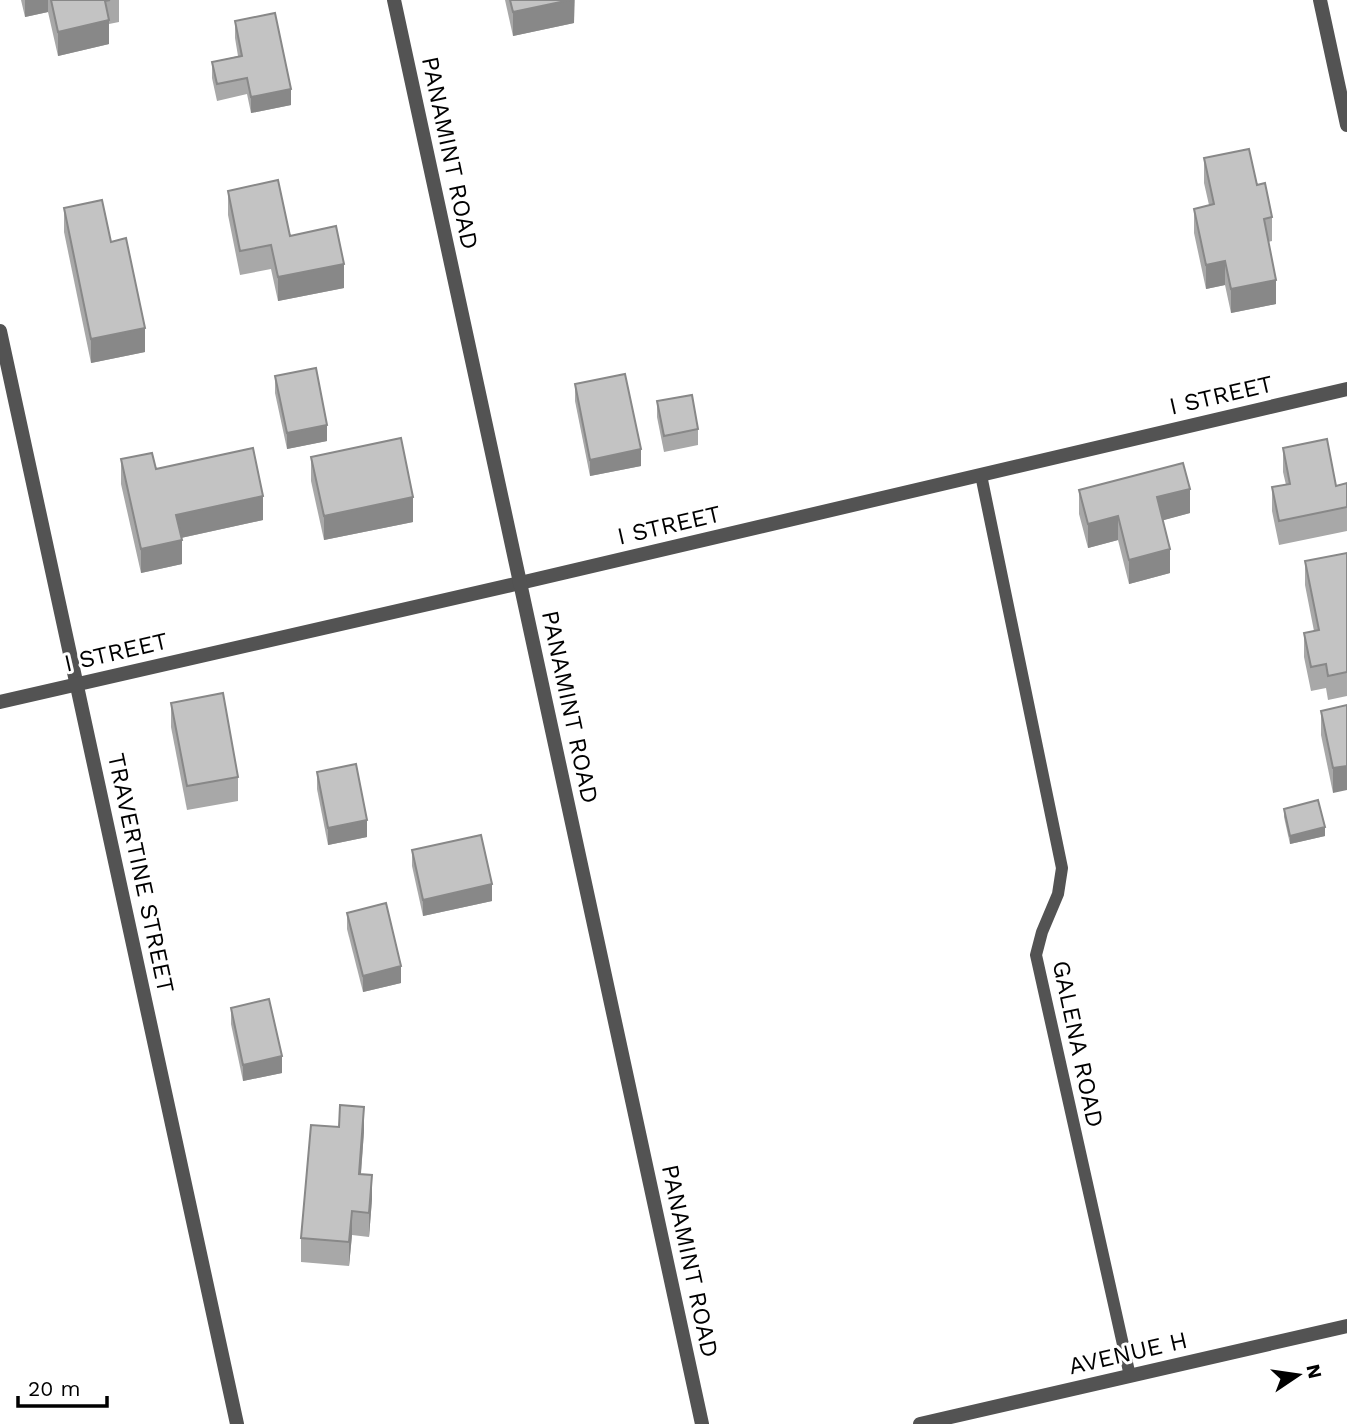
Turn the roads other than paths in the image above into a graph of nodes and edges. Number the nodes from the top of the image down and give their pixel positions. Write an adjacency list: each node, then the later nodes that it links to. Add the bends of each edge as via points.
1 (394, 0): 7 (street, PANAMINT ROAD)
2 (1320, 0): 3 (street)
3 (1347, 125)
4 (0, 331): 8 (street, TRAVERTINE STREET)
5 (1347, 389): 6 (street, I STREET)
6 (981, 475): 7 (street, I STREET); 11 (lane, GALENA ROAD, via 1062,868 1058,894 1036,955)
7 (520, 583): 8 (street, I STREET); 13 (street, PANAMINT ROAD)
8 (76, 684): 9 (street, I STREET); 12 (street, TRAVERTINE STREET)
9 (0, 702)
10 (1347, 1326): 11 (street, AVENUE H)
11 (1130, 1376): 14 (street, AVENUE H)
12 (237, 1424)
13 (702, 1424)
14 (920, 1424)

